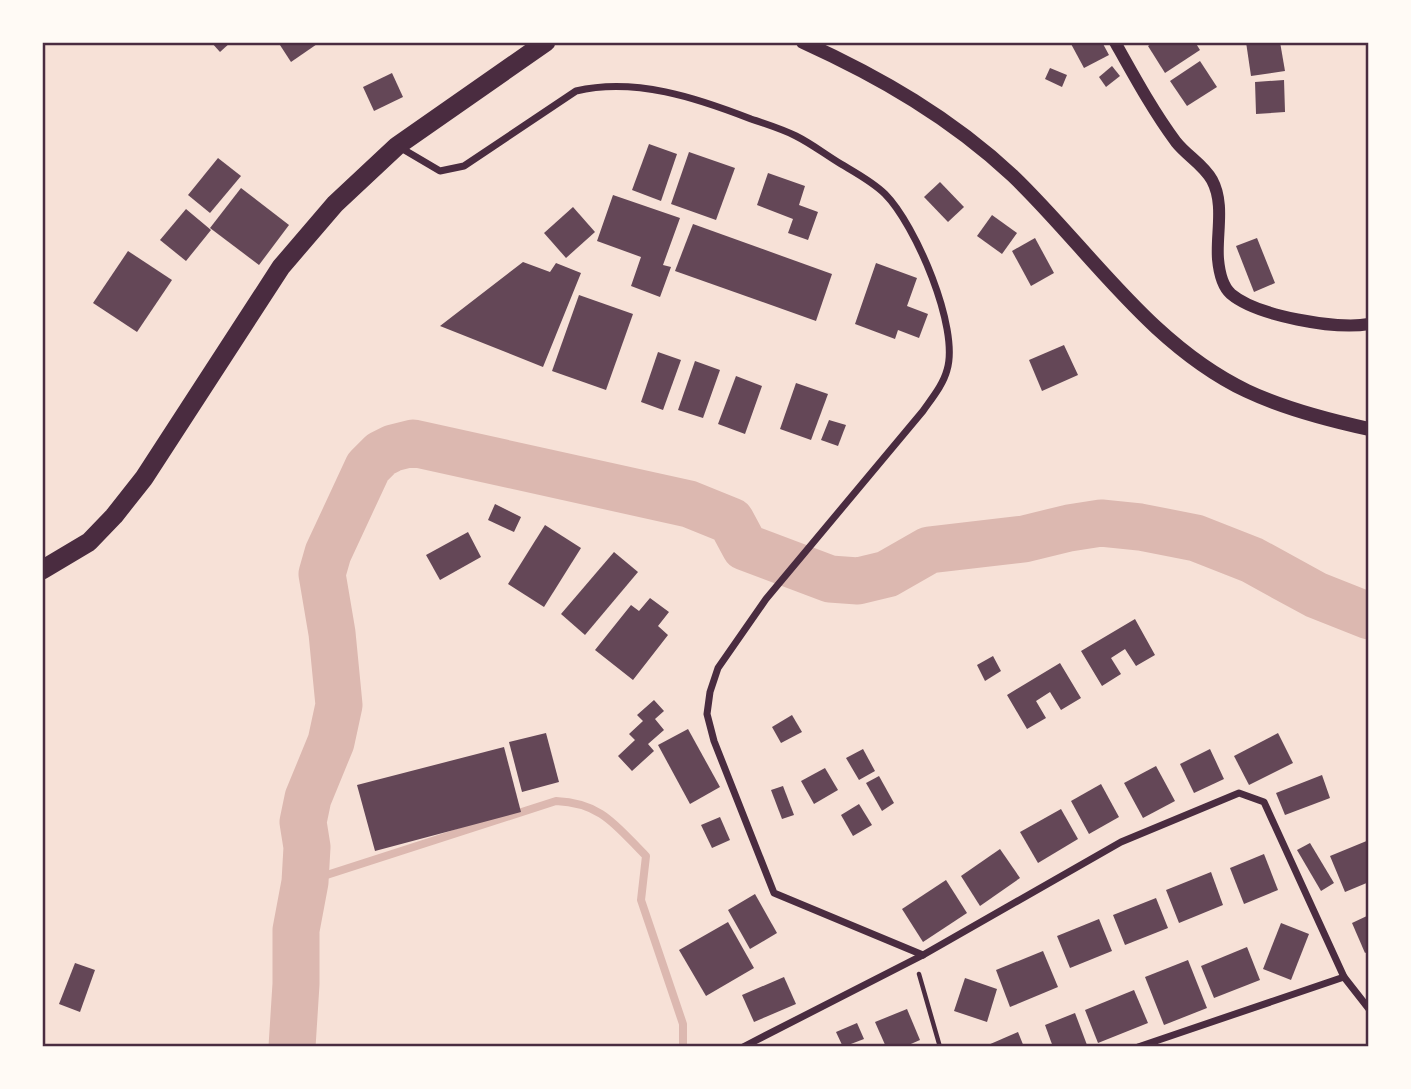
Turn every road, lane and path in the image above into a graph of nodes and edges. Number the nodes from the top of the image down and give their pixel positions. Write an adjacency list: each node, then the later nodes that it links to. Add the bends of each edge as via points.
1 (547, 42): 4 (highway)
2 (803, 42): 6 (main road, via 876,78 954,126 1013,177 1148,320 1194,358 1247,391)
3 (1115, 42): 5 (street, via 1164,126 1214,183 1218,260 1230,293 1297,320)
4 (397, 146): 7 (highway, via 335,204 281,267 144,478 114,516 89,541); 8 (street, via 440,171 464,166 576,91 616,86 700,99 796,136 884,192 897,207 919,246 940,300 950,346 948,368 923,411 766,599 718,668 707,714 774,893)
5 (1369, 324)
6 (1369, 429)
7 (42, 570)
8 (919, 957): 9 (street, via 1121,842 1239,793 1264,802); 11 (street); 12 (path)
9 (1344, 977): 10 (street); 13 (street)
10 (1369, 1009)
11 (743, 1047)
12 (940, 1047)
13 (1138, 1047)

